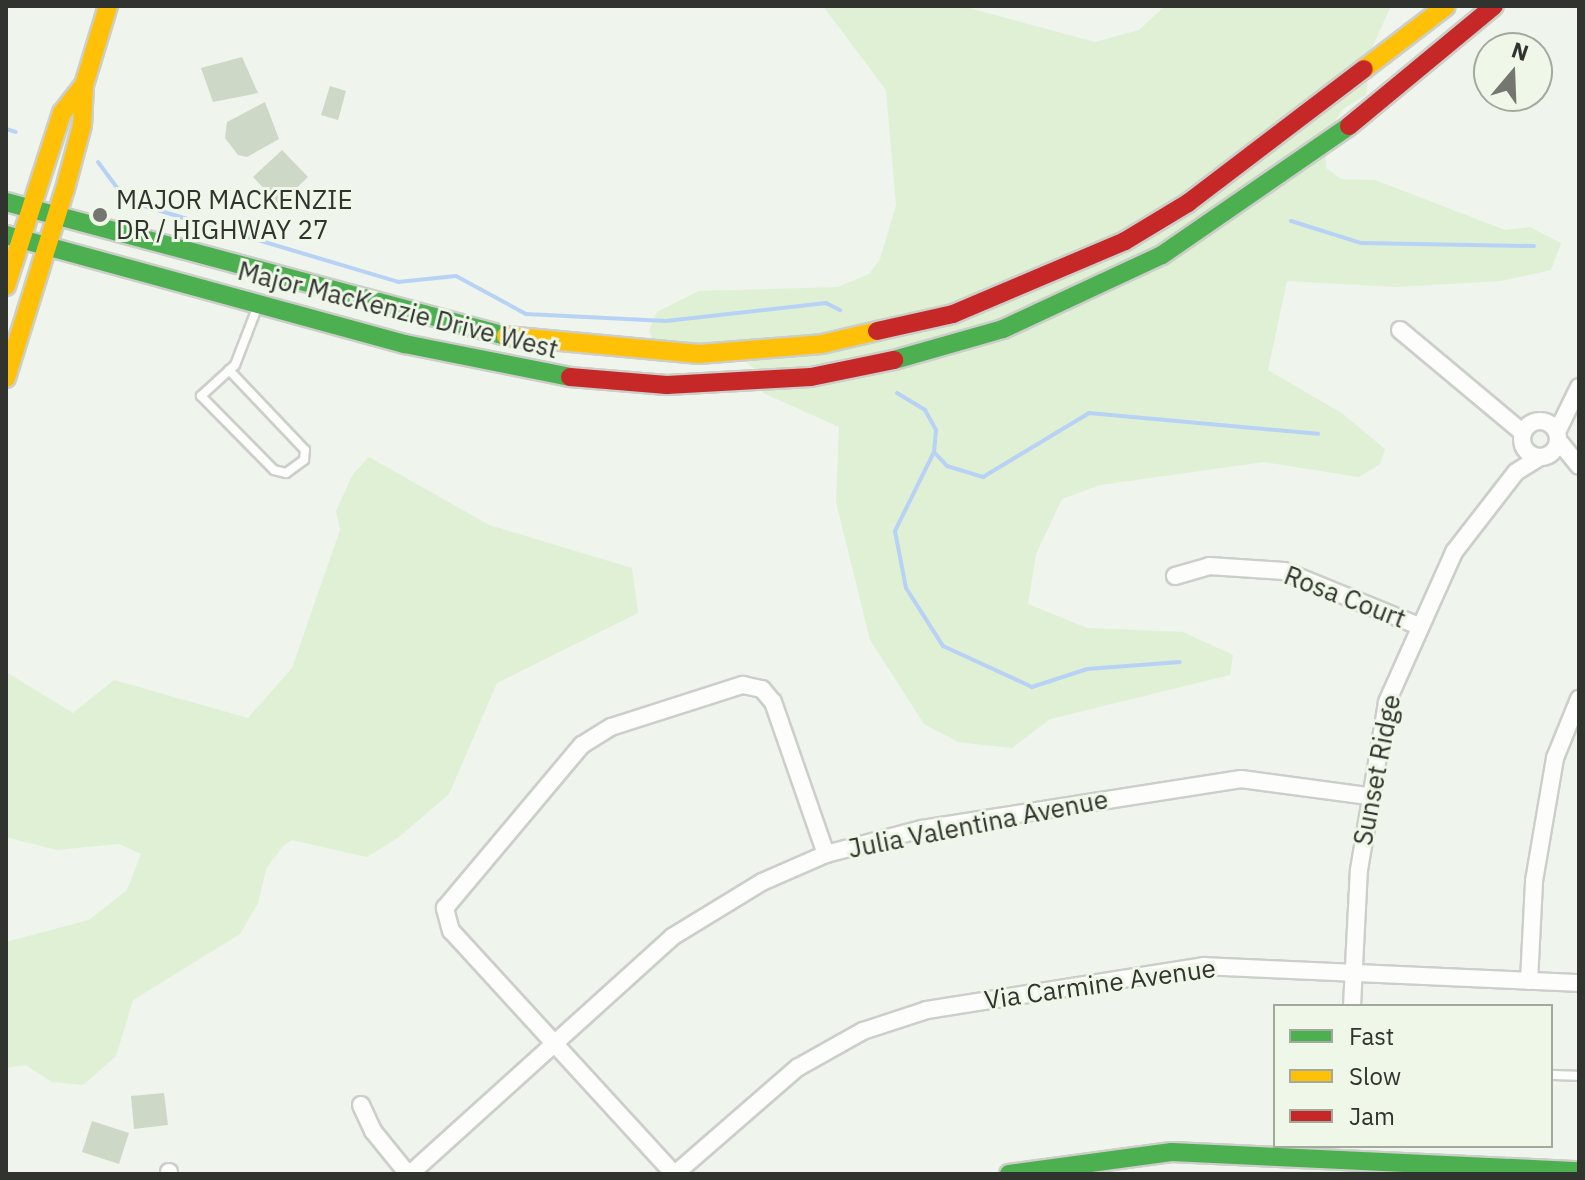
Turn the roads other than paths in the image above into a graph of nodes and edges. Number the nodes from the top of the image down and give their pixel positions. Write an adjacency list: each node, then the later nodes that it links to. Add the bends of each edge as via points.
1 (108, 6): 4 (main road)
2 (1446, 6): 7 (main road, Major MacKenzie Drive West, via 1188,203 1125,241 953,314 822,344 699,354 515,338)
3 (1494, 6): 11 (main road, Major MacKenzie Drive West, via 1381,104 1162,255 1003,329 875,366 720,384 553,376)
4 (84, 85): 6 (main road, via 62,113); 7 (main road, via 82,125)
5 (6, 202): 6 (main road, Major MacKenzie Drive West)
6 (30, 209): 7 (main road, Major MacKenzie Drive West); 8 (main road)
7 (57, 217): 9 (main road)
8 (13, 237): 9 (main road, Major MacKenzie Drive West); 10 (main road)
9 (47, 247): 11 (main road, Major MacKenzie Drive West); 14 (main road)
10 (6, 286)
11 (259, 304): 13 (lane)
12 (1400, 330): 17 (street)
13 (229, 370): 13 (lane, via 201,396 274,470 286,473 304,460 305,450)
14 (6, 378)
15 (1579, 387): 16 (street)
16 (1568, 402): 17 (street); 18 (street)
17 (1530, 429): 18 (street); 19 (street); 21 (street, Sunset Ridge)
18 (1558, 436): 19 (street); 20 (street)
19 (1543, 456): 20 (street); 21 (street, Sunset Ridge)
20 (1578, 465)
21 (1516, 472): 23 (street, Sunset Ridge, via 1454,552)
22 (1175, 576): 23 (street, Rosa Court, via 1209,566 1284,571)
23 (1419, 626): 25 (street, Sunset Ridge, via 1387,702)
24 (1579, 699): 28 (street, via 1552,771 1534,881)
25 (1369, 796): 26 (street, Julia Valentina Avenue, via 1241,779 922,829); 27 (street, Sunset Ridge)
26 (826, 854): 31 (street, Julia Valentina Avenue, via 697,920); 31 (street, via 773,702 753,685 611,727 582,745 445,908 451,931)
27 (1354, 974): 28 (street, Via Carmine Avenue); 30 (street, Sunset Ridge); 38 (street, Via Carmine Avenue, via 1170,969 893,1019 797,1068)
28 (1529, 981): 29 (street, Via Carmine Avenue)
29 (1579, 983)
30 (1352, 1004)
31 (553, 1043): 37 (street, Julia Valentina Avenue); 38 (street)
32 (1553, 1075): 33 (lane)
33 (1579, 1076)
34 (361, 1105): 37 (street, via 373,1131)
35 (1345, 1153): 36 (main road); 39 (main road, via 1150,1152)
36 (1579, 1171)
37 (409, 1174)
38 (674, 1174)
39 (1009, 1174)

